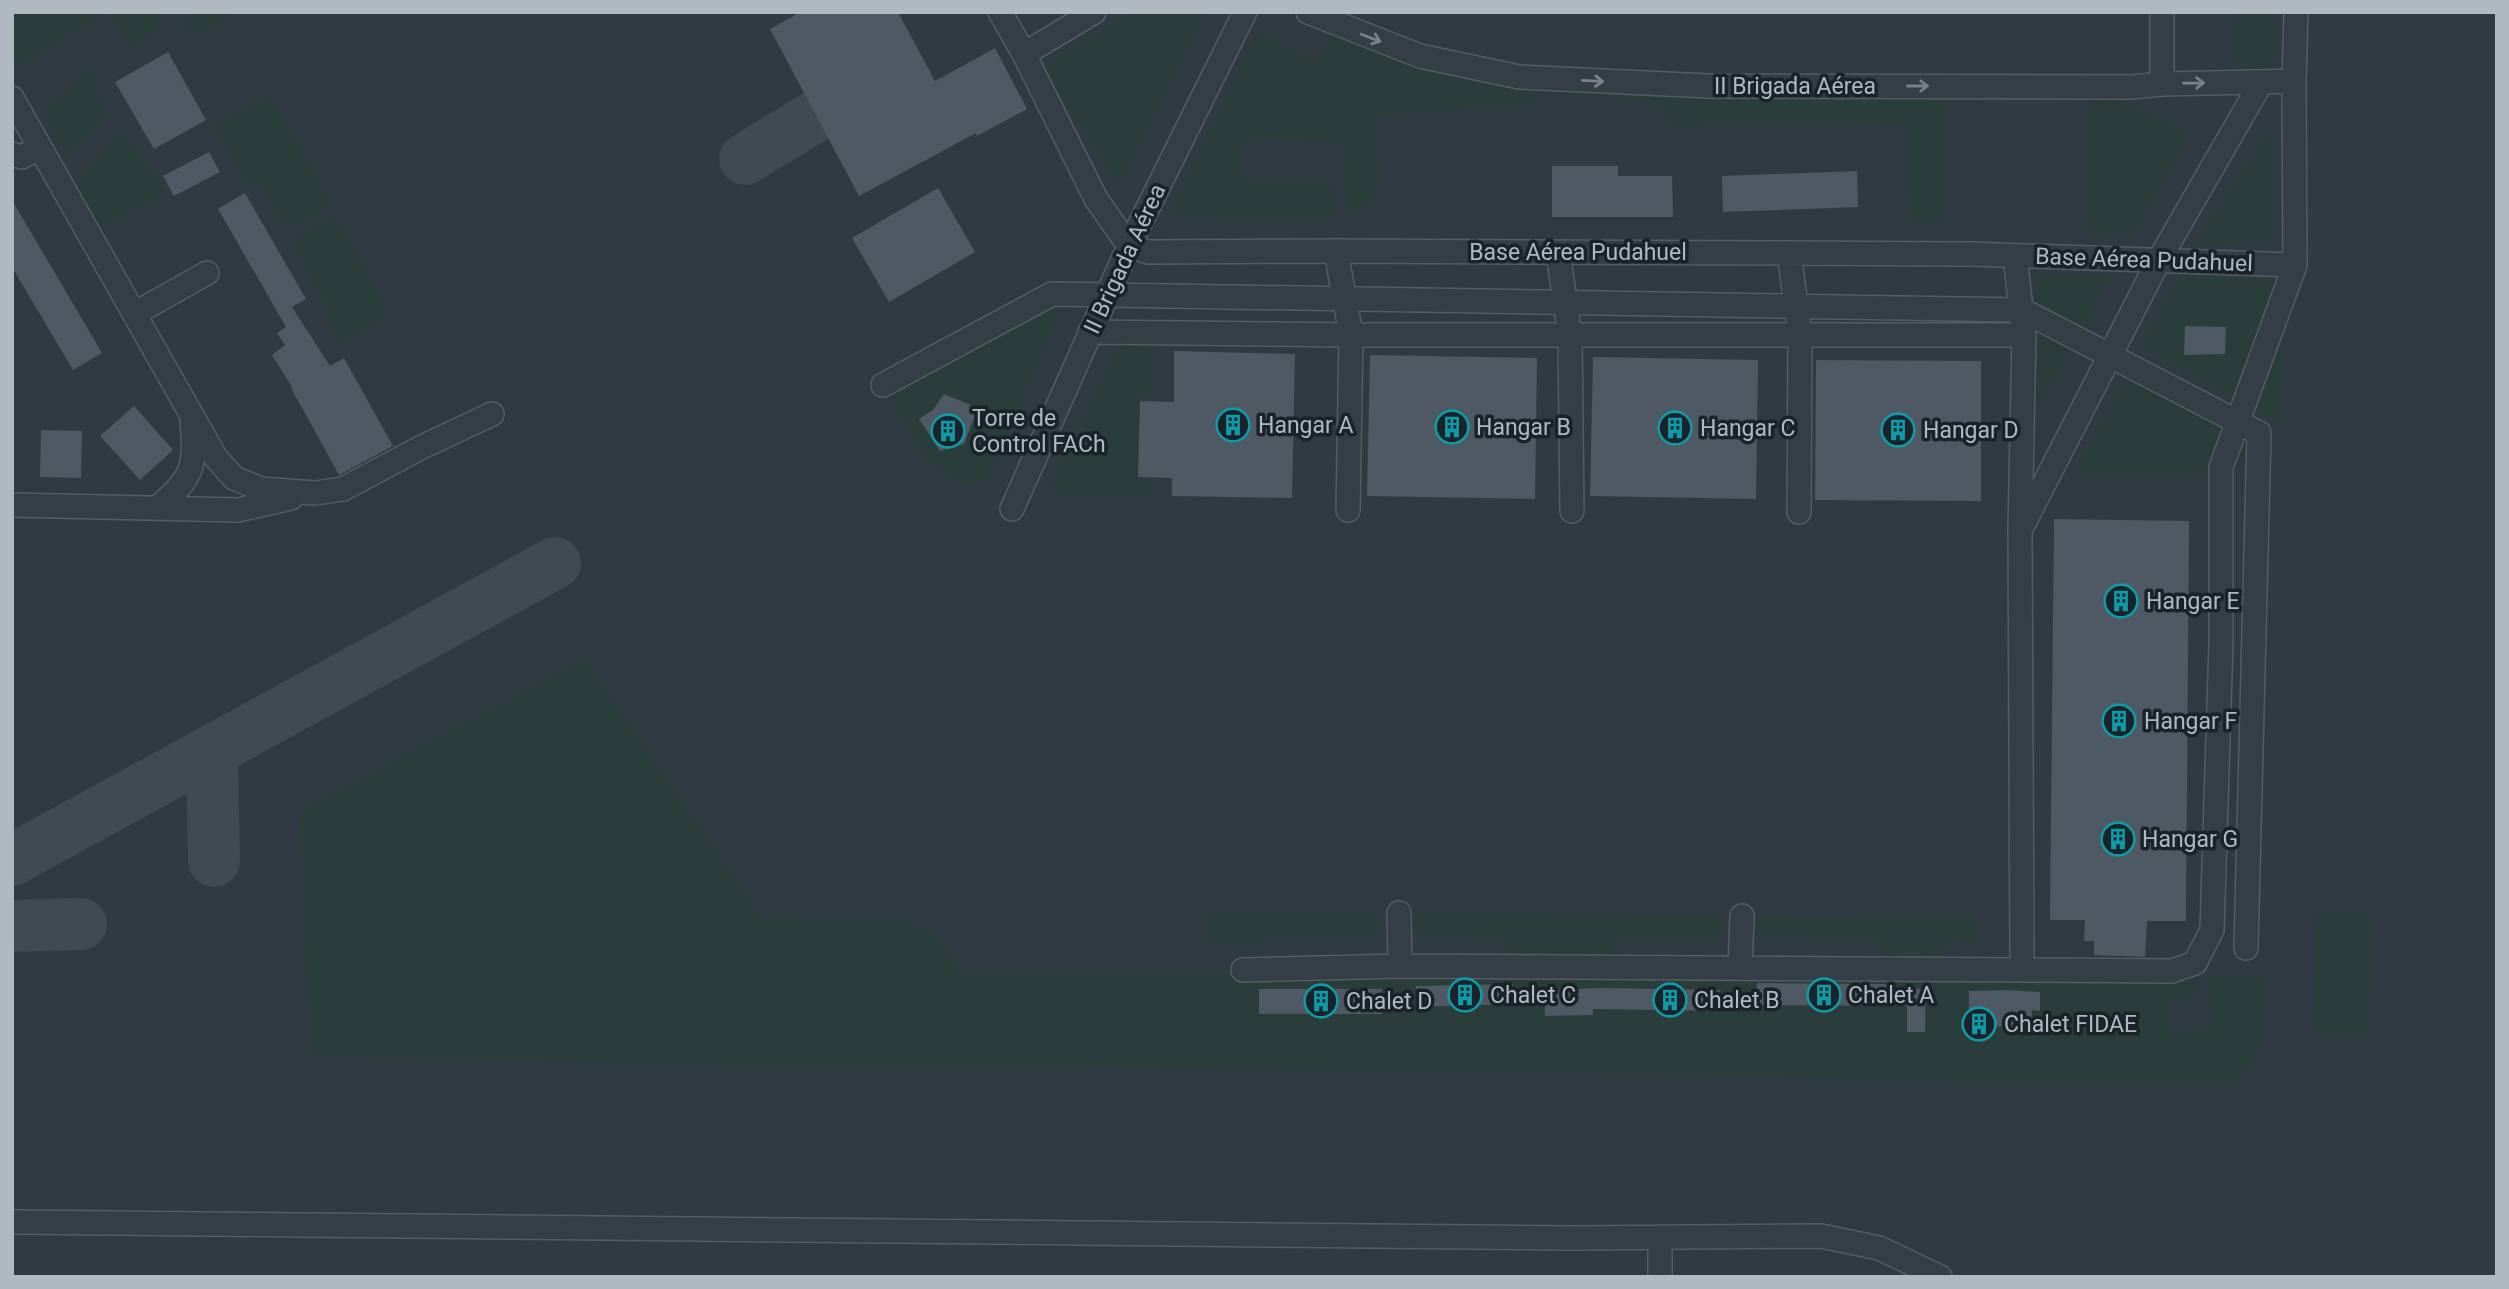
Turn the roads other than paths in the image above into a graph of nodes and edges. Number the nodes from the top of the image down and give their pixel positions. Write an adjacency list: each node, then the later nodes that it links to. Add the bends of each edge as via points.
1 (1000, 12): 7 (street)
2 (1094, 12): 7 (street)
3 (1245, 12): 14 (street, II Brigada Aérea)
4 (2162, 12): 9 (street)
5 (2296, 12): 8 (street)
6 (1316, 14): 9 (street, II Brigada Aérea, one-way to 9, via 1420,57 1519,78 1709,86 2133,87)
7 (1024, 54): 14 (street, via 1096,198)
8 (2294, 81): 10 (street, II Brigada Aérea); 20 (street)
9 (2162, 83): 10 (street, II Brigada Aérea, one-way to 10)
10 (2261, 83): 19 (street)
11 (12, 98): 12 (street)
12 (40, 147): 13 (street, via 22,157); 27 (street)
13 (12, 154)
14 (1129, 246): 15 (street, Base Aérea Pudahuel, via 1148,253); 22 (street, II Brigada Aérea)
15 (1336, 251): 16 (street, Base Aérea Pudahuel); 23 (street)
16 (1558, 253): 17 (street, Base Aérea Pudahuel); 24 (street)
17 (1789, 253): 18 (street, Base Aérea Pudahuel); 25 (street)
18 (2015, 256): 19 (street, Base Aérea Pudahuel); 26 (street)
19 (2159, 260): 20 (street, Base Aérea Pudahuel); 33 (street)
20 (2295, 265): 37 (street)
21 (207, 273): 27 (street)
22 (1107, 295): 23 (street); 28 (street, II Brigada Aérea); 34 (street, via 1052,294)
23 (1345, 299): 24 (street); 29 (street)
24 (1565, 303): 25 (street); 30 (street)
25 (1796, 307): 26 (street); 31 (street)
26 (2022, 310): 32 (street); 33 (street)
27 (131, 323): 35 (street)
28 (1090, 331): 29 (street); 41 (street, II Brigada Aérea)
29 (1350, 335): 30 (street); 42 (street)
30 (1570, 335): 31 (street); 43 (street)
31 (1800, 335): 32 (street); 44 (street)
32 (2024, 335): 45 (street)
33 (2110, 356): 37 (street); 45 (street)
34 (883, 385)
35 (191, 414): 38 (street, via 216,458 234,478 261,489); 40 (street, via 194,453 187,478)
36 (492, 414): 38 (street, via 343,489)
37 (2238, 422): 48 (street, via 2259,433); 52 (street, via 2221,467 2212,930 2195,963 2172,971)
38 (314, 493): 40 (street, via 239,510)
39 (12, 505): 40 (street)
40 (157, 508)
41 (1012, 509)
42 (1348, 510)
43 (1572, 511)
44 (1799, 512)
45 (2020, 529): 52 (street)
46 (1399, 913): 49 (street)
47 (1742, 916): 50 (street)
48 (2246, 948)
49 (1400, 966): 50 (street); 51 (street)
50 (1740, 968): 52 (street)
51 (1243, 970)
52 (2022, 970)
53 (12, 1222): 54 (street)
54 (1660, 1237): 55 (street); 56 (street, via 1821,1236 1879,1248)
55 (1660, 1277)
56 (1941, 1277)

